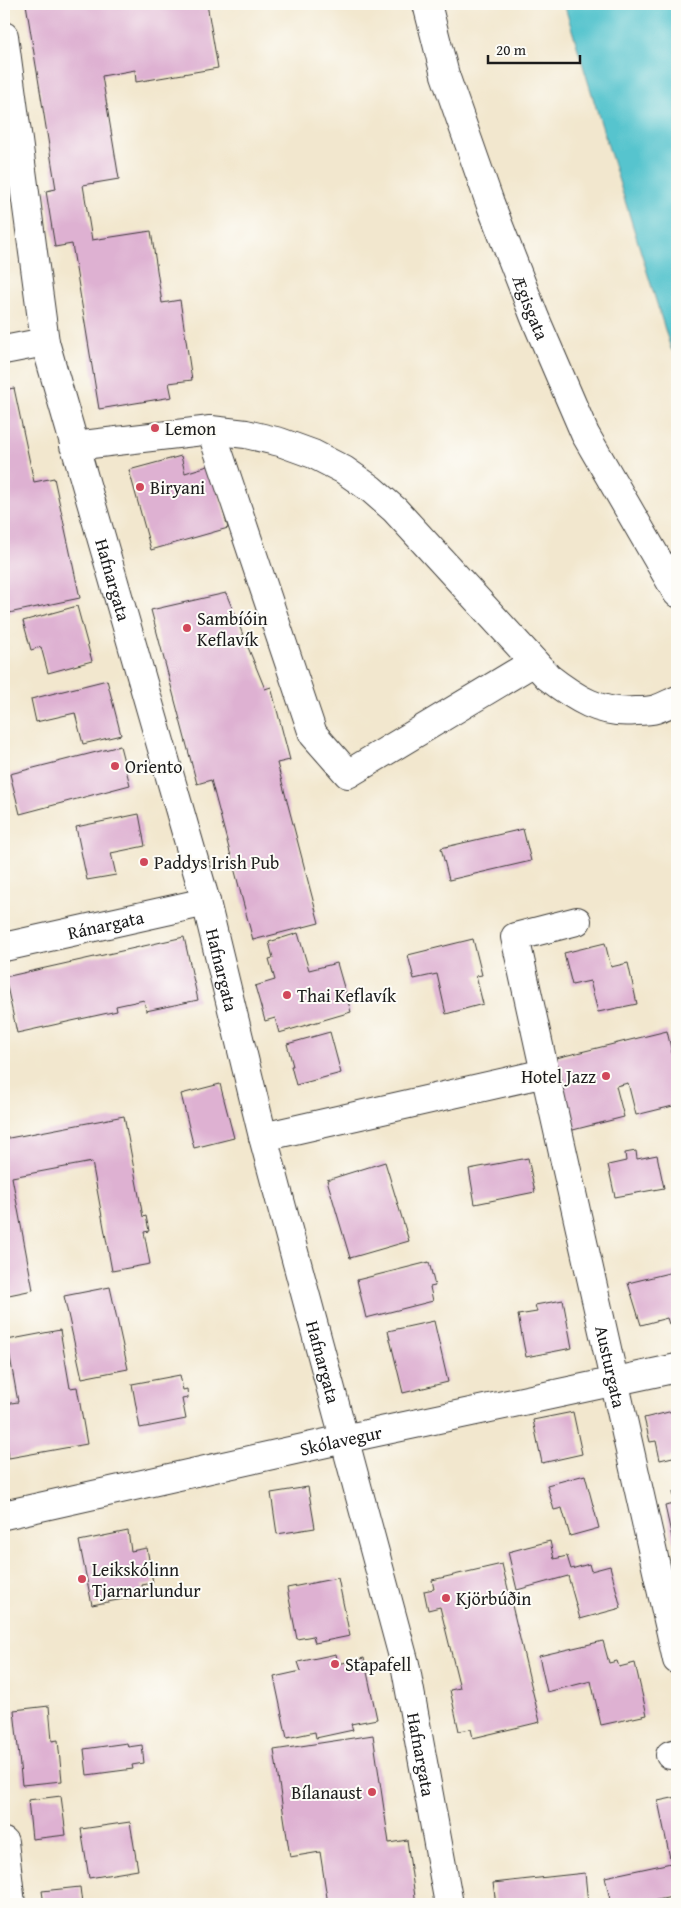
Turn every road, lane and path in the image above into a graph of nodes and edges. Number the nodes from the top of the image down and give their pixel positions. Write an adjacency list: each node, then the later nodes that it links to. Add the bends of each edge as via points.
1 (427, 4): 7 (street, Ægisgata, via 445,75 538,327 585,434)
2 (4, 36): 3 (street, Hafnargata)
3 (45, 342): 4 (street); 6 (street, Hafnargata)
4 (4, 350)
5 (211, 430): 6 (street); 8 (street, via 280,442 313,454 371,489 395,510); 8 (street, via 313,734 348,774)
6 (74, 446): 10 (street, Hafnargata)
7 (677, 592)
8 (534, 662): 9 (street, via 565,690 603,710 630,712 654,709)
9 (677, 700)
10 (206, 902): 12 (street, Ránargata); 14 (street, Hafnargata)
11 (577, 921): 13 (street, Austurgata, via 515,937)
12 (4, 947)
13 (545, 1073): 14 (street); 16 (street, Austurgata)
14 (263, 1137): 17 (street, Hafnargata)
15 (677, 1368): 16 (street, Skólavegur)
16 (614, 1382): 17 (street, Skólavegur); 19 (street, Austurgata)
17 (344, 1439): 18 (street, Skólavegur); 22 (street, Hafnargata, via 405,1664)
18 (4, 1515)
19 (677, 1660)
20 (4, 1842): 21 (street)
21 (11, 1904)
22 (449, 1904)

